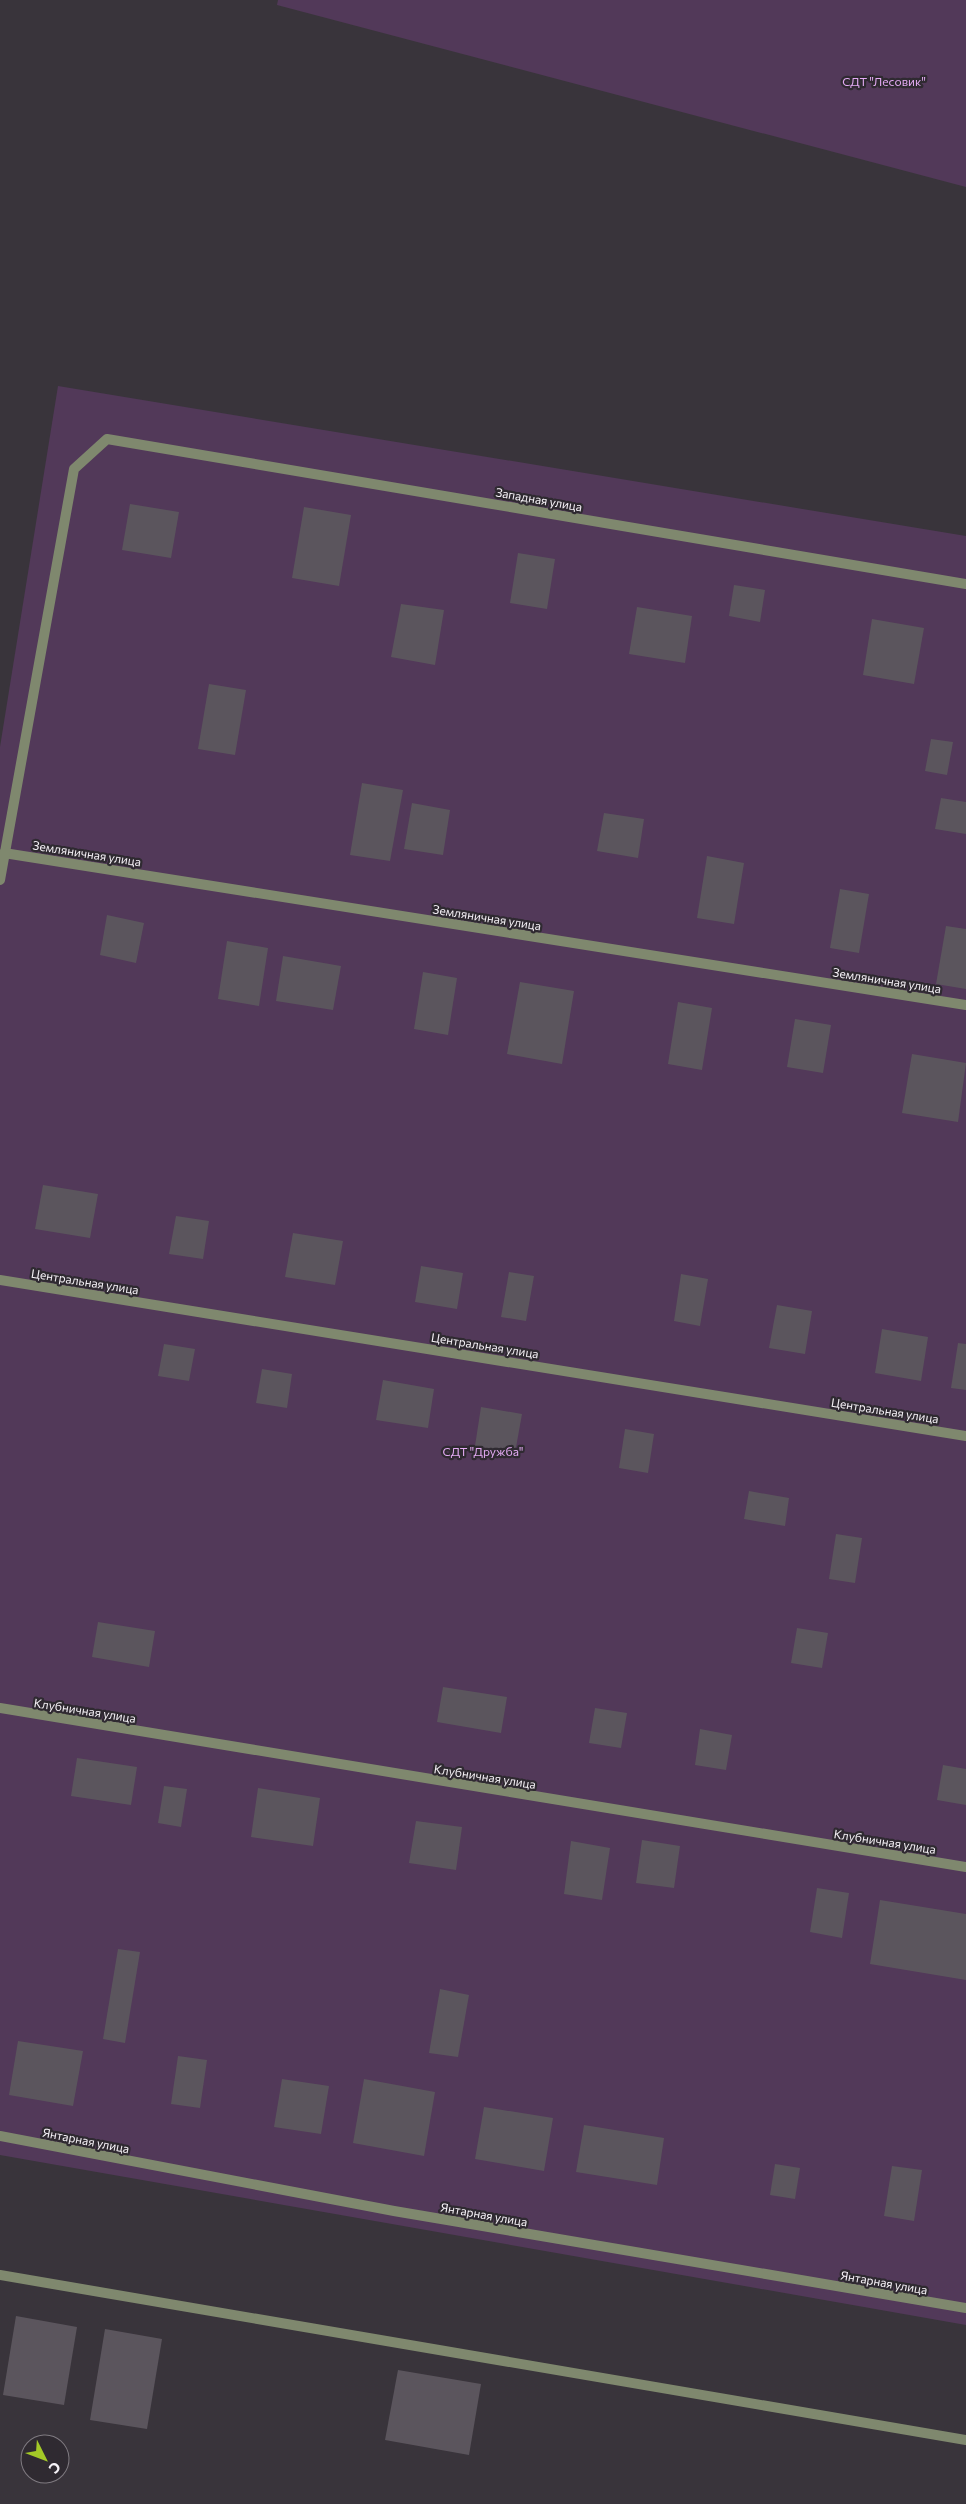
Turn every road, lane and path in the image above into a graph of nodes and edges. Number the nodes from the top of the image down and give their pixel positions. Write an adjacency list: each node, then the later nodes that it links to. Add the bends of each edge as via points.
1 (966, 584): 2 (street, Западная улица, via 107,439 74,469)
2 (4, 853): 3 (street); 4 (street, Земляничная улица)
3 (0, 880)
4 (966, 1005)
5 (0, 1280): 6 (street, Центральная улица)
6 (966, 1436)
7 (0, 1708): 8 (street, Клубничная улица)
8 (966, 1867)
9 (0, 2136): 11 (street, Янтарная улица, via 394,2211)
10 (0, 2275): 12 (street)
11 (966, 2308)
12 (966, 2440)

